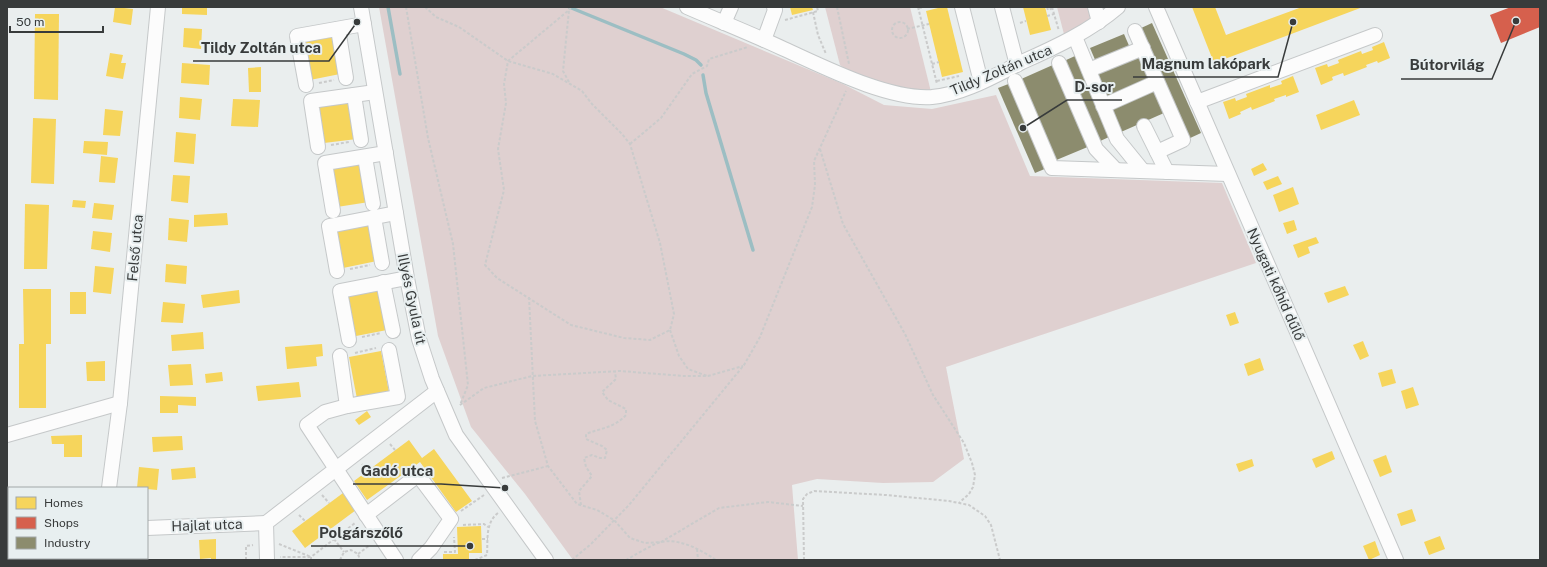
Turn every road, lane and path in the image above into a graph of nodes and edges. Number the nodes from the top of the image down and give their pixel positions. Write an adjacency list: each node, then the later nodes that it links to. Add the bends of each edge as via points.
1 (158, 7): 89 (street, Felső utca)
2 (361, 7): 28 (street, Illyés Gyula út)
3 (406, 7): 90 (path, via 428,138 453,244 468,385)
4 (425, 7): 39 (path, via 436,17 459,27)
5 (687, 7): 25 (street, Tildy Zoltán utca)
6 (731, 7): 25 (street)
7 (774, 7): 26 (street)
8 (817, 7): 20 (path, via 818,11)
9 (837, 7): 47 (path)
10 (924, 7): 17 (path)
11 (962, 7): 51 (street)
12 (1002, 7): 43 (street)
13 (1047, 7): 18 (path, via 1048,10)
14 (1095, 7): 24 (street)
15 (1118, 7): 24 (street, Tildy Zoltán utca)
16 (570, 8): 39 (path); 50 (path, via 563,71)
17 (918, 8): 30 (path)
18 (1053, 8)
19 (1158, 8): 57 (street, Nyugati kőhíd dűlő)
20 (813, 12): 26 (path, via 780,23); 38 (path)
21 (1054, 14): 22 (path)
22 (1047, 16)
23 (1026, 21): 27 (path)
24 (1099, 22): 35 (street, Tildy Zoltán utca)
25 (724, 23): 36 (street, Tildy Zoltán utca)
26 (771, 23): 36 (street)
27 (1017, 23)
28 (364, 24): 31 (street); 55 (street, Illyés Gyula út)
29 (929, 24): 30 (path)
30 (923, 25): 32 (path); 42 (path)
31 (338, 29): 46 (street); 53 (street, via 297,36)
32 (907, 29): 32 (path, via 906,25 900,22 894,25 892,32 900,38 906,35)
33 (1135, 31): 37 (street)
34 (1375, 35): 57 (street)
35 (1075, 37): 43 (street, Tildy Zoltán utca); 44 (street)
36 (760, 38): 47 (street, Tildy Zoltán utca); 61 (path, via 747,48 708,59 707,66 692,74 660,118)
37 (1142, 48): 44 (street); 52 (street)
38 (826, 55)
39 (508, 61): 50 (path, via 553,74); 78 (path, via 504,84 506,103 498,148 504,190 485,265 497,278)
40 (938, 62): 42 (path)
41 (1059, 63): 67 (street, via 1096,149)
42 (932, 64): 48 (path)
43 (1017, 65): 51 (street, Tildy Zoltán utca)
44 (1089, 70): 58 (street)
45 (963, 75): 48 (path)
46 (346, 78): 53 (path)
47 (851, 79): 51 (street, Tildy Zoltán utca, via 917,97 933,97 961,91); 63 (path)
48 (936, 81): 54 (path)
49 (1015, 81): 67 (street, via 1052,168)
50 (569, 82): 61 (path, via 582,91)
51 (981, 82)
52 (1157, 82): 58 (street); 64 (street, via 1183,140)
53 (306, 85)
54 (938, 86)
55 (375, 92): 56 (street); 65 (street, Illyés Gyula út)
56 (354, 95): 60 (street); 62 (street, via 311,101)
57 (1197, 102): 70 (street, Nyugati kőhíd dűlő)
58 (1103, 106): 68 (street, via 1117,139)
59 (1144, 126): 64 (street)
60 (361, 140): 62 (path)
61 (630, 144): 79 (path, via 660,243 674,314)
62 (318, 147)
63 (820, 148): 84 (path, via 814,161 815,186 812,207 760,337); 104 (path, via 843,224 905,334 933,395 964,443 972,463 975,475 973,487)
64 (1157, 152): 69 (street)
65 (386, 153): 66 (street); 73 (street, Illyés Gyula út)
66 (365, 157): 71 (street, via 325,163); 72 (street)
67 (1116, 170): 68 (street)
68 (1143, 171): 69 (street)
69 (1167, 172): 70 (street)
70 (1228, 174): 142 (street, Nyugati kőhíd dűlő)
71 (333, 211)
72 (373, 211): 73 (street); 74 (street); 75 (street, via 329,226)
73 (396, 213): 76 (street, Illyés Gyula út)
74 (382, 263): 75 (path)
75 (337, 271)
76 (407, 278): 77 (street); 88 (street, Illyés Gyula út, via 419,339)
77 (384, 282): 80 (street); 81 (street, via 340,291)
78 (529, 297): 79 (path, via 571,325 624,338 650,340); 86 (path)
79 (670, 330): 87 (path, via 679,356 688,369)
80 (393, 331): 81 (path)
81 (349, 340)
82 (389, 350): 91 (street, via 398,397)
83 (340, 356): 91 (street)
84 (744, 365): 87 (path); 111 (path)
85 (614, 372): 86 (path); 87 (path); 105 (path, via 616,379 602,392 608,400 626,409 626,415 610,427 586,434 586,439 607,450 605,458 592,455 584,458 592,476 579,491)
86 (532, 376): 90 (path, via 484,388); 98 (path, via 534,421)
87 (708, 376)
88 (437, 391): 92 (street, Illyés Gyula út); 100 (street)
89 (120, 403): 93 (street); 101 (street, Felső utca)
90 (460, 405): 92 (path)
91 (347, 406): 100 (street, via 325,412 307,425)
92 (447, 414): 102 (street, Illyés Gyula út, via 456,435)
93 (7, 435)
94 (387, 442): 95 (path)
95 (396, 450)
96 (366, 458): 97 (path)
97 (361, 463): 99 (path); 100 (path)
98 (548, 466): 102 (path, via 509,477); 105 (path, via 577,504)
99 (367, 471)
100 (339, 473): 103 (path, via 321,494); 109 (street); 113 (street)
101 (109, 487)
102 (487, 487): 107 (path); 135 (street, Illyés Gyula út)
103 (329, 503)
104 (959, 503): 106 (path, via 814,491 803,499); 141 (path, via 970,505 985,516 991,525)
105 (581, 505): 111 (path, via 597,510)
106 (803, 506): 121 (path, via 768,502 719,508); 140 (path)
107 (468, 507)
108 (298, 513): 112 (path)
109 (366, 515): 118 (path); 132 (street); 133 (street, via 418,475 451,519 431,548)
110 (492, 518): 115 (path)
111 (614, 520): 121 (path, via 630,538 645,543); 136 (path)
112 (304, 521)
113 (266, 523): 116 (street, Hajlat utca); 124 (street)
114 (462, 525): 115 (path, via 484,524)
115 (488, 527): 120 (path)
116 (148, 528)
117 (454, 532): 126 (path, via 455,552)
118 (334, 539): 125 (path); 128 (path)
119 (482, 539): 120 (path)
120 (488, 539): 134 (path, via 487,555)
121 (661, 542): 123 (path, via 682,542); 137 (path)
122 (370, 545): 127 (path)
123 (697, 548): 138 (path); 139 (path)
124 (267, 550): 128 (path); 128 (path); 129 (path, via 246,546)
125 (344, 552): 127 (path, via 351,550); 130 (path)
126 (441, 552)
127 (358, 554): 131 (path)
128 (311, 559)
129 (246, 560)
130 (340, 560)
131 (360, 560)
132 (396, 560)
133 (419, 560)
134 (475, 560)
135 (546, 560)
136 (572, 560)
137 (626, 560)
138 (698, 560)
139 (716, 560)
140 (804, 560)
141 (1000, 560)
142 (1396, 560)

